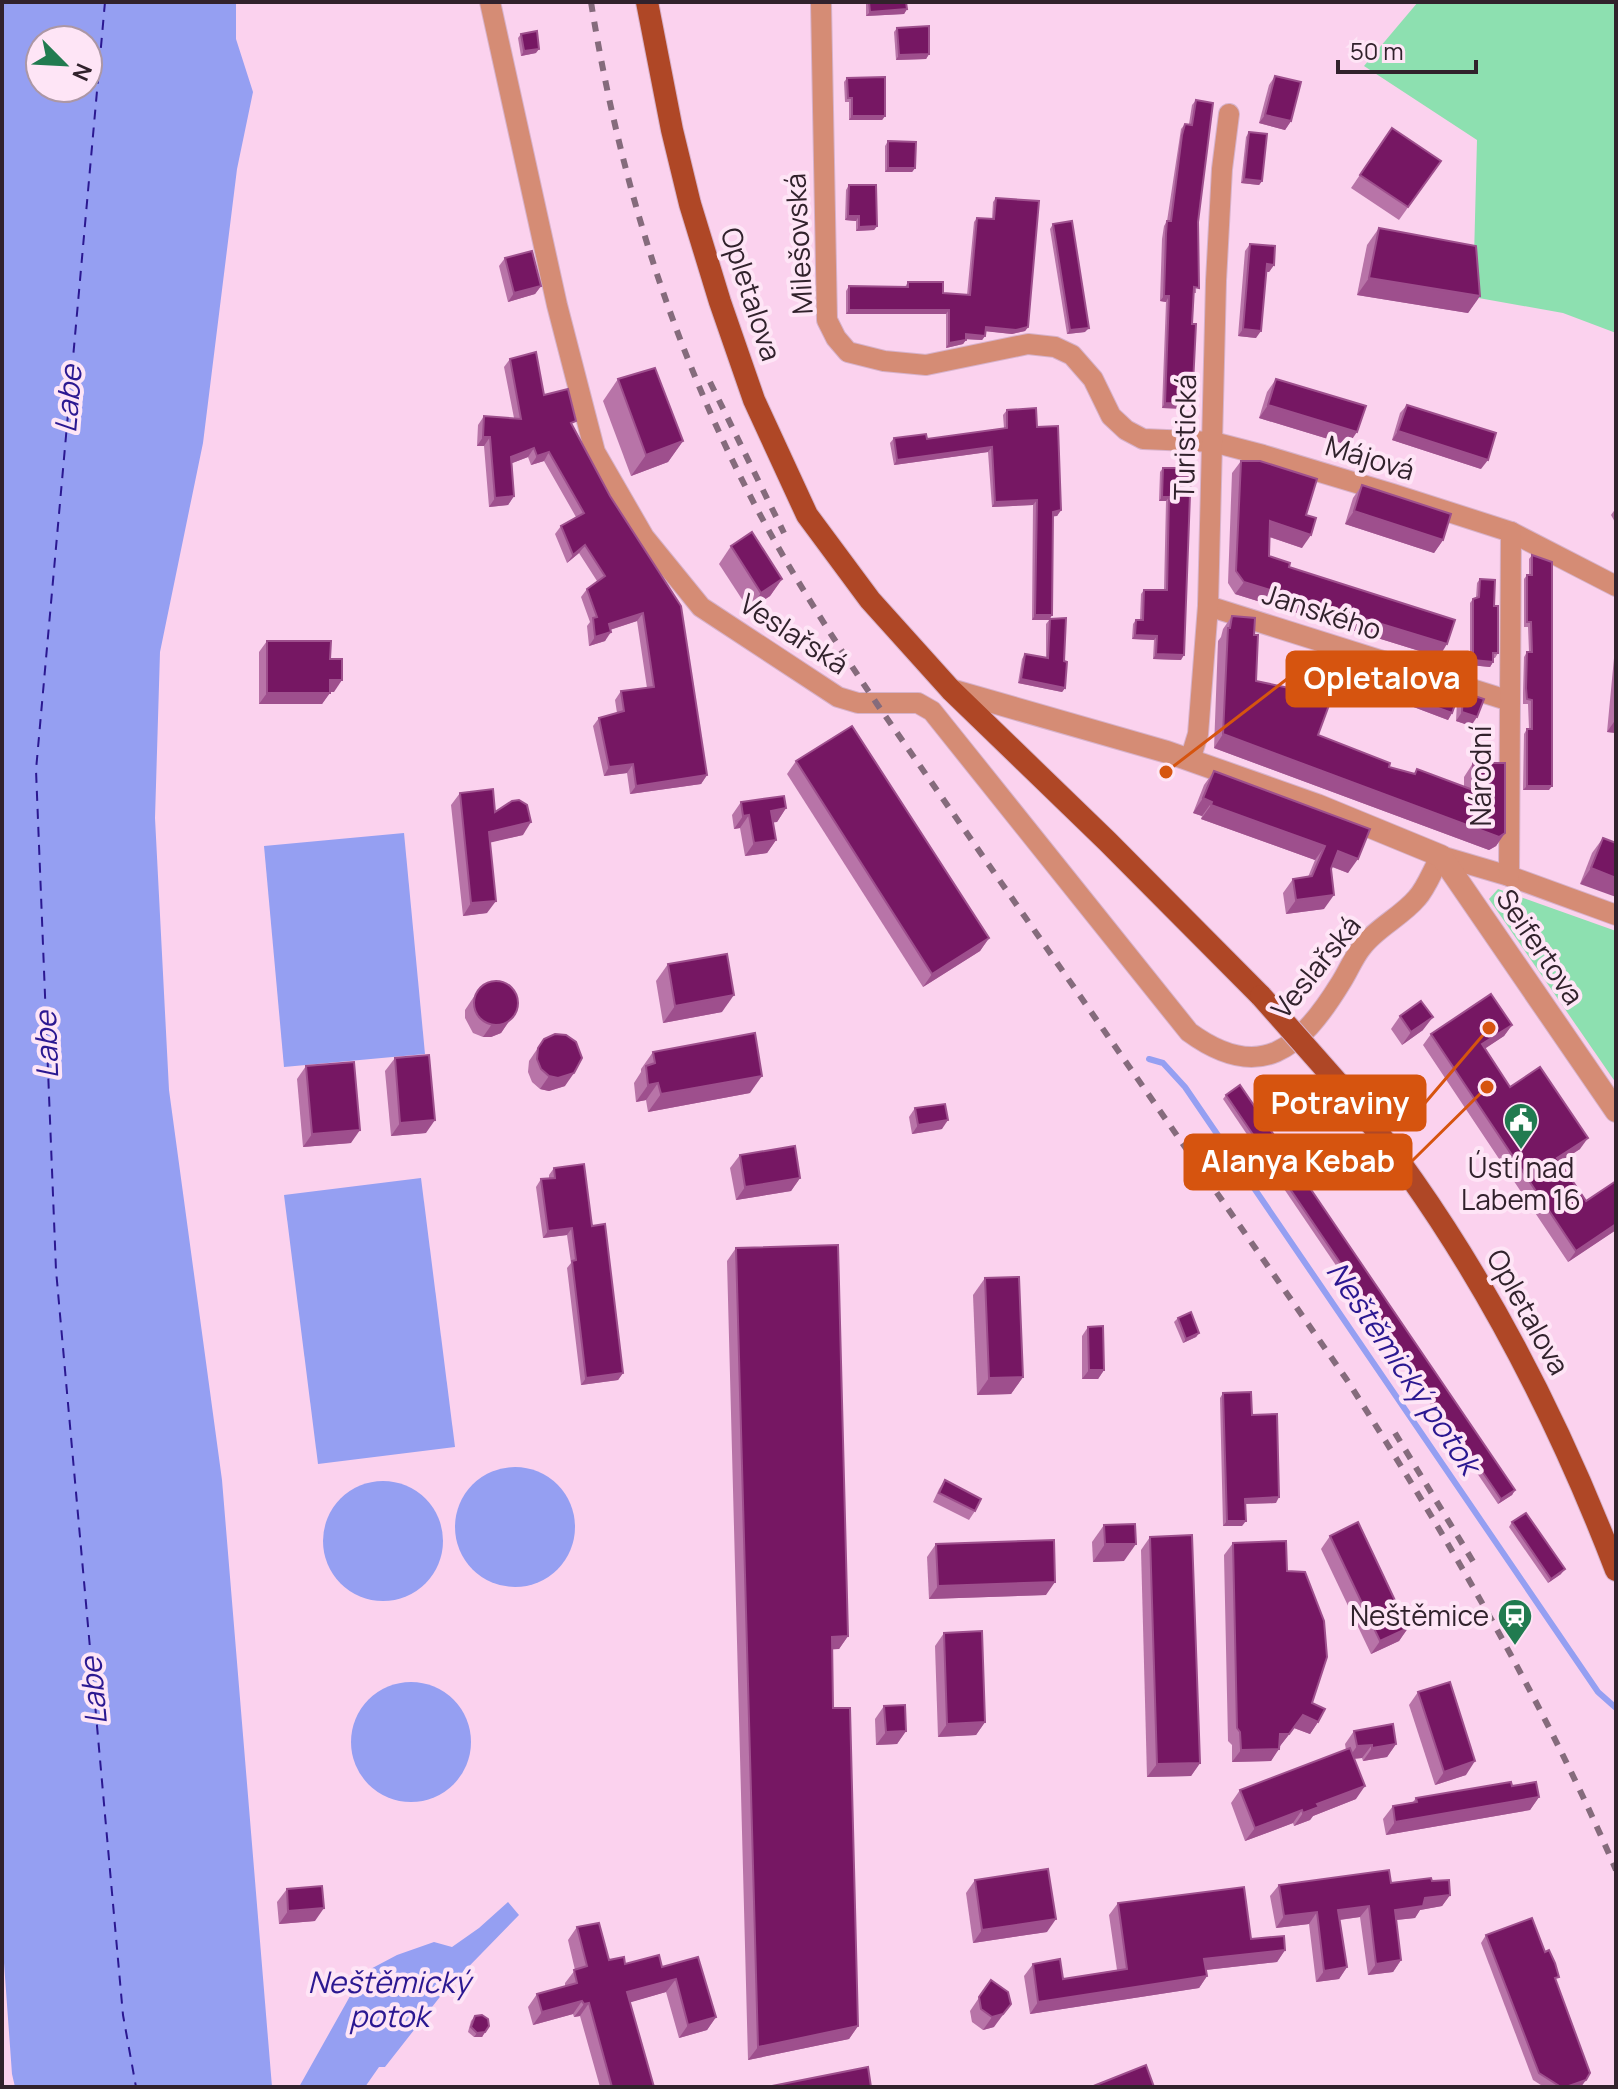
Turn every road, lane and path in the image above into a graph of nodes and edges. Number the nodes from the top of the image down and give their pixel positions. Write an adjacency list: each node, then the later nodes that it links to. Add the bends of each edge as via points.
1 (490, 2): 12 (street, Veslařská, via 553,290 595,452 644,537 701,607 838,697 858,703 918,703 932,711 1189,1032 1232,1056 1258,1058 1284,1049 1315,1023 1363,945 1418,898)
2 (647, 2): 9 (main road, Opletalova, via 690,204 754,400 807,515 870,600)
3 (821, 3): 5 (street, Milešovská, via 827,320 848,352 926,365 1028,344 1055,347 1072,355 1093,379 1111,416 1126,430 1143,439)
4 (1229, 114): 5 (street, Turistická, via 1216,281)
5 (1213, 442): 6 (street, Májová); 8 (street, Turistická)
6 (1511, 532): 7 (street, Májová); 10 (street, Národní)
7 (1616, 586)
8 (1208, 606): 10 (street, Janského); 11 (street, Turistická, via 1198,734)
9 (951, 690): 11 (street); 16 (main road, Opletalova, bridge, via 1261,996 1409,1174 1478,1280 1550,1414)
10 (1510, 701): 13 (street, Národní)
11 (1190, 760): 12 (street)
12 (1441, 856): 13 (street); 15 (street, Seifertova)
13 (1509, 876): 14 (street)
14 (1616, 915)
15 (1615, 1109)
16 (1616, 1570)

